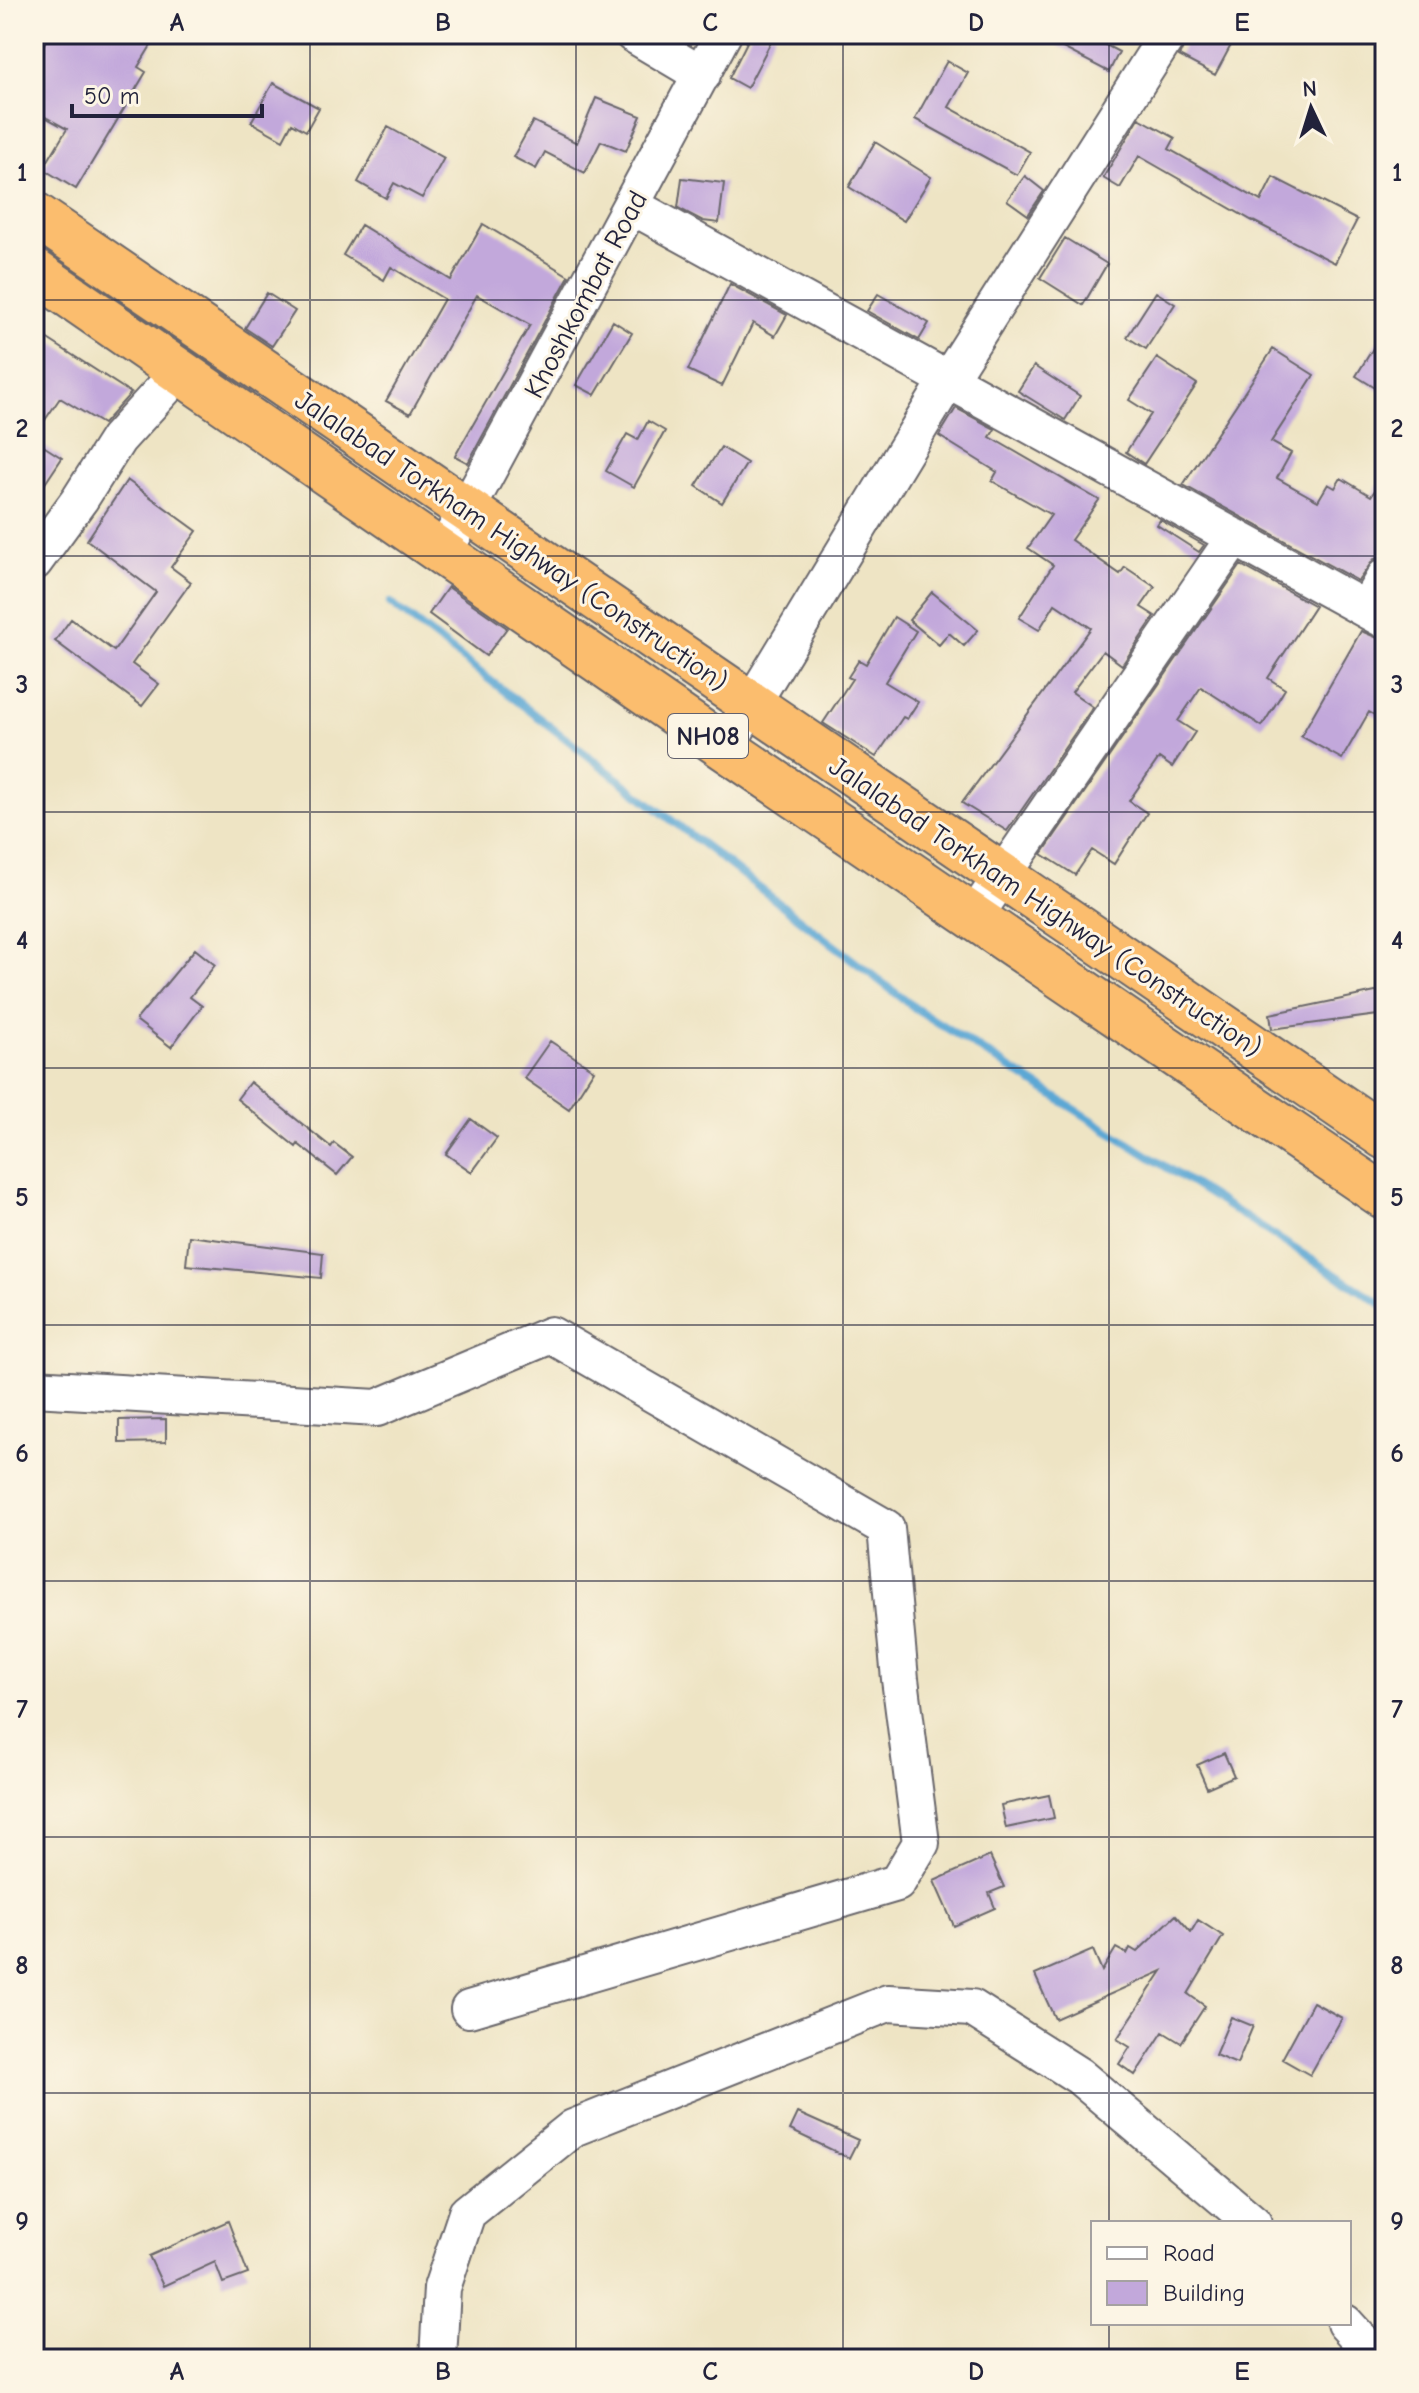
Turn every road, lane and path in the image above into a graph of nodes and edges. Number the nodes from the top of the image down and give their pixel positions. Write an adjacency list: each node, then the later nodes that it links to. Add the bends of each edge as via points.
1 (633, 34): 4 (street)
2 (723, 34): 4 (street, Khoshkombat Road)
3 (1168, 34): 9 (street)
4 (702, 75): 5 (street, Khoshkombat Road)
5 (632, 206): 9 (street); 10 (street, Khoshkombat Road)
6 (34, 214): 10 (highway, Jalalabad Torkham Highway (Construction) / NH08)
7 (34, 271): 8 (highway, NH08)
8 (180, 371): 12 (highway, NH08); 13 (street, via 118,439)
9 (948, 380): 11 (street); 16 (street)
10 (468, 509): 12 (street, Khoshkombat Road); 16 (highway, Jalalabad Torkham Highway (Construction) / NH08)
11 (1235, 537): 15 (street); 18 (street)
12 (444, 552): 17 (highway, NH08)
13 (34, 562)
14 (1385, 577): 15 (street)
15 (1375, 615)
16 (751, 704): 17 (street); 18 (highway, Jalalabad Torkham Highway (Construction) / NH08)
17 (725, 748): 19 (highway, NH08)
18 (1001, 875): 19 (street); 20 (highway, Jalalabad Torkham Highway (Construction) / NH08)
19 (974, 917): 21 (highway, NH08)
20 (1385, 1137)
21 (1385, 1197)
22 (34, 1388): 23 (street, via 377,1408 551,1335 886,1528 921,1843 897,1883)
23 (469, 2009)
24 (1251, 2221): 26 (street, via 1079,2076 972,2008 888,2003 573,2128 467,2213 442,2288)
25 (1347, 2325): 27 (street)
26 (438, 2359)
27 (1378, 2359)

